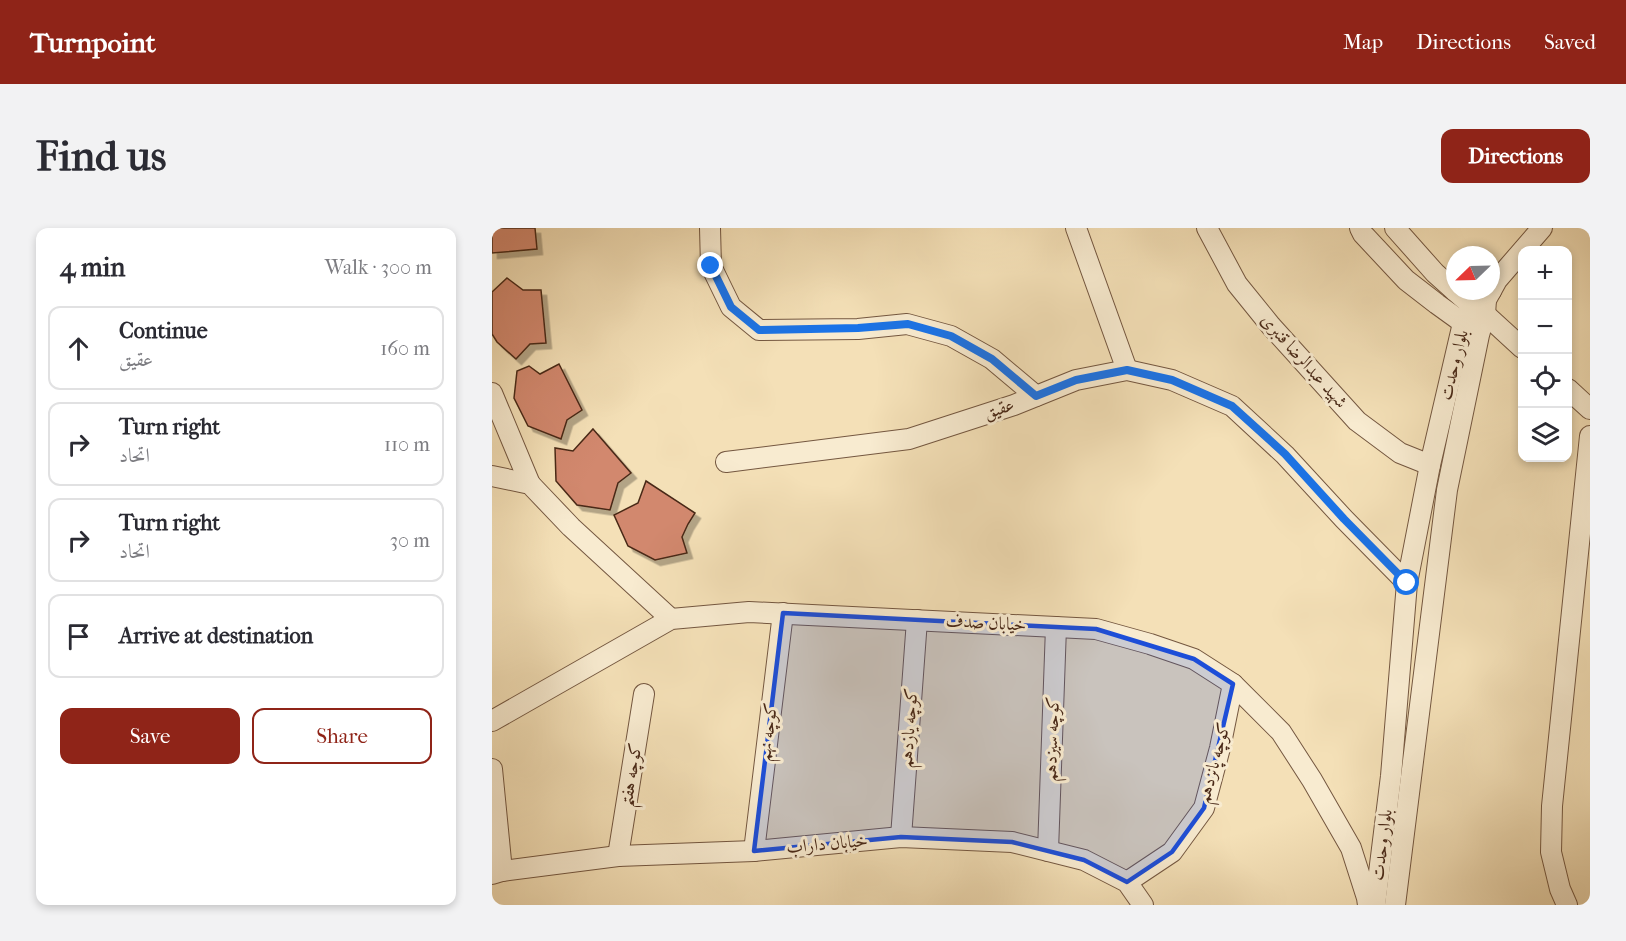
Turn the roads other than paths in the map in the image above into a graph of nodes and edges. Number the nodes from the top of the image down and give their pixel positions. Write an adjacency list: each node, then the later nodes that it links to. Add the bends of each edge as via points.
1 (710, 228): 13 (street, via 711,266 731,307 759,330 908,324 951,336 992,359)
2 (1076, 228): 10 (street)
3 (1207, 228): 17 (street, شهید عبدالرضا قنبری, via 1237,284 1357,421 1400,453)
4 (1360, 228): 8 (street, via 1406,279 1437,304)
5 (1395, 228): 7 (street)
6 (1542, 228): 8 (street, via 1497,280)
7 (1446, 283)
8 (1481, 308): 9 (street); 17 (street, بلوار وحدت); 38 (street, بلوار وحدت, via 1447,490)
9 (1518, 344)
10 (1127, 370): 13 (street, عقیق, via 1076,380); 20 (street, عقیق, via 1172,380 1232,406 1285,454)
11 (492, 393): 19 (street)
12 (1572, 393): 14 (street)
13 (1036, 396): 16 (street, عقیق, via 909,439)
14 (1590, 410)
15 (1590, 436): 39 (street, via 1552,806 1551,852)
16 (726, 462)
17 (1430, 465): 20 (street, بلوار وحدت)
18 (492, 477): 19 (street)
19 (530, 484): 22 (street)
20 (1407, 583): 37 (street, بلوار وحدت)
21 (783, 613): 22 (street, خیابان صدف); 23 (street, خیابان صدف); 30 (street, کوچه نهم)
22 (671, 619): 27 (street, خیابان صدف)
23 (917, 620): 24 (street, خیابان صدف); 29 (street, کوچه یازدهم)
24 (1056, 627): 25 (street, خیابان صدف, via 1096,629 1150,644 1194,659); 31 (street, کوچه سیزدهم)
25 (1233, 684): 34 (street, کوچه پانزدهم, via 1204,808 1172,852); 36 (street, خیابان صدف, via 1281,732 1312,780 1351,848)
26 (644, 694): 32 (street, کوچه هفتم)
27 (492, 721)
28 (492, 769): 33 (street)
29 (902, 837): 30 (street, خیابان داراب); 31 (street, خیابان داراب, via 1012,842)
30 (754, 851): 32 (street, خیابان داراب)
31 (1048, 851): 34 (street, خیابان داراب, via 1084,860)
32 (618, 856): 33 (street, خیابان داراب)
33 (497, 872)
34 (1127, 882): 35 (street, خیابان داراب)
35 (1143, 905)
36 (1368, 905)
37 (1375, 905)
38 (1395, 905)
39 (1567, 905)

